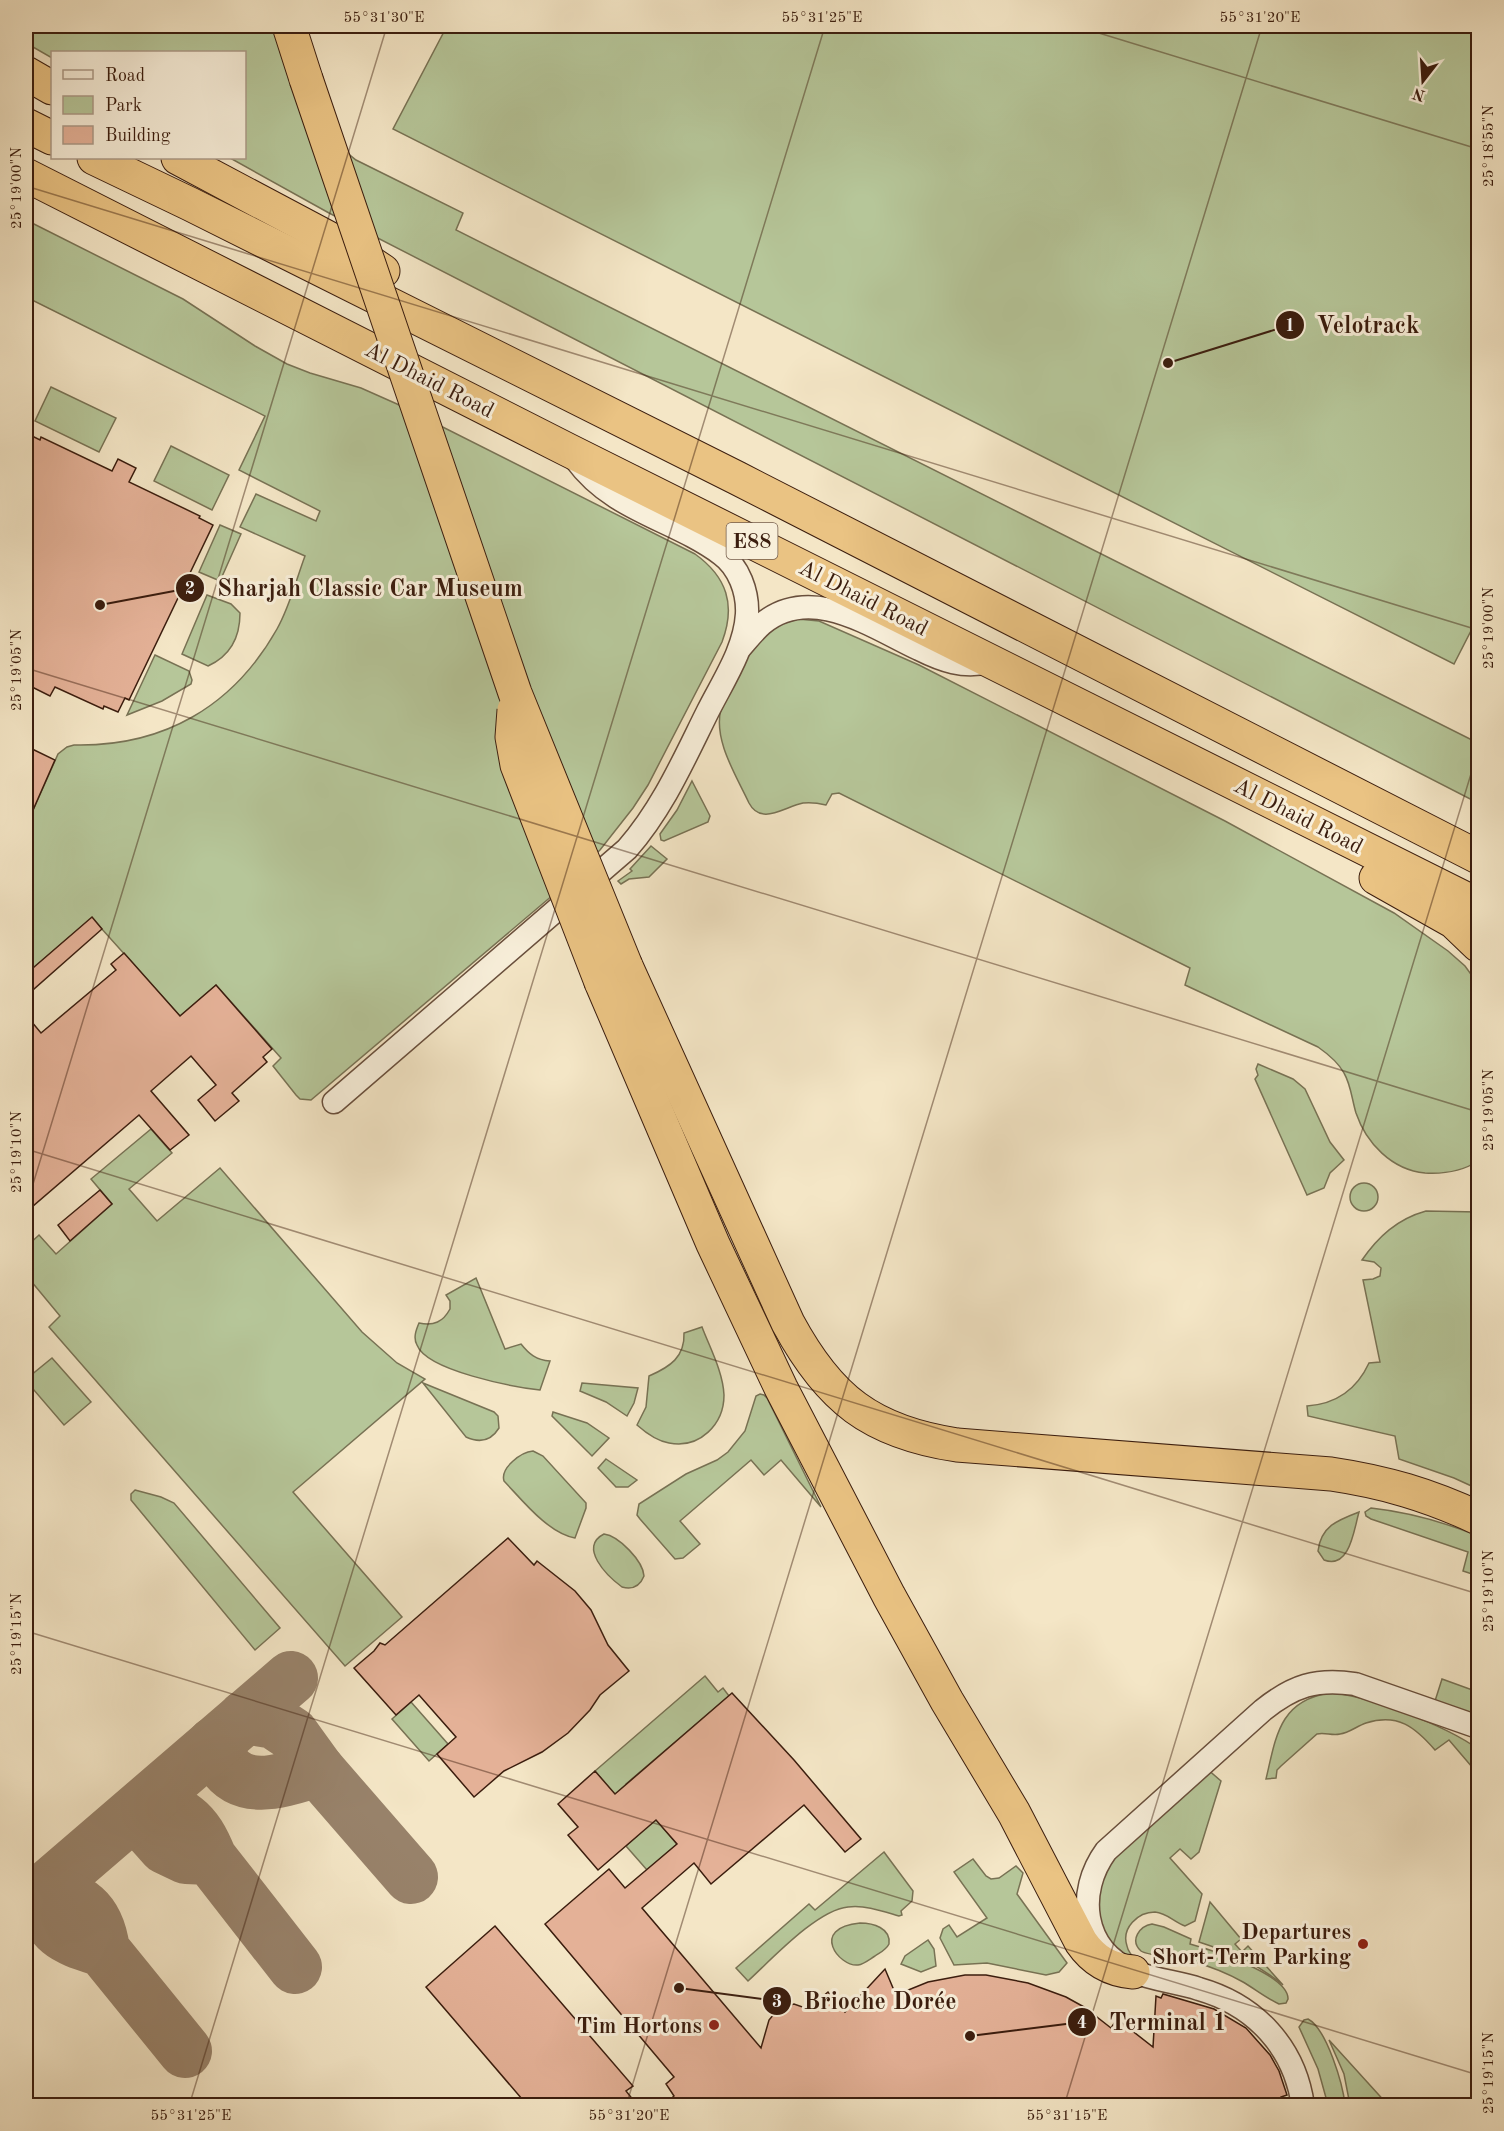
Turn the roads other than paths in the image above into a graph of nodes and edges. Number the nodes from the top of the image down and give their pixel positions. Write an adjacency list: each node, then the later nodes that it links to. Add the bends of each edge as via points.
1 (289, 26): 17 (highway, bridge, via 515,693 512,737 517,765)
2 (26, 73): 3 (highway)
3 (51, 87)
4 (26, 125): 5 (highway)
5 (51, 138)
6 (96, 159): 9 (highway, Al Dhaid Road / E88)
7 (180, 159): 9 (highway, via 375,265 412,300)
8 (26, 175): 10 (highway, Al Dhaid Road / E88)
9 (426, 322): 14 (highway, Al Dhaid Road / E88)
10 (568, 450): 11 (street, via 588,476 616,498 730,562 741,580 747,605); 12 (highway, Al Dhaid Road / E88)
11 (739, 649): 12 (street, via 771,618 791,609 820,607 837,610 941,660 967,665); 18 (street, via 662,803 644,830 627,849)
12 (992, 661): 13 (highway, Al Dhaid Road / E88)
13 (1299, 815): 15 (highway, Al Dhaid Road / E88); 16 (highway, via 1318,839 1341,858 1454,922)
14 (1477, 856)
15 (1479, 905)
16 (1479, 945)
17 (613, 974): 19 (highway, via 801,1348 835,1390 877,1422 929,1441 957,1445 1364,1479 1424,1494); 21 (highway, via 713,1244 781,1388 889,1596 1014,1813 1080,1941 1105,1965)
18 (334, 1102)
19 (1479, 1518)
20 (1479, 1726): 21 (street, via 1338,1681 1305,1685 1279,1697 1111,1846 1095,1867 1087,1897 1092,1926 1107,1953)
21 (1133, 1972): 22 (street, via 1202,1989 1254,2016 1280,2045 1298,2082)
22 (1303, 2106)

